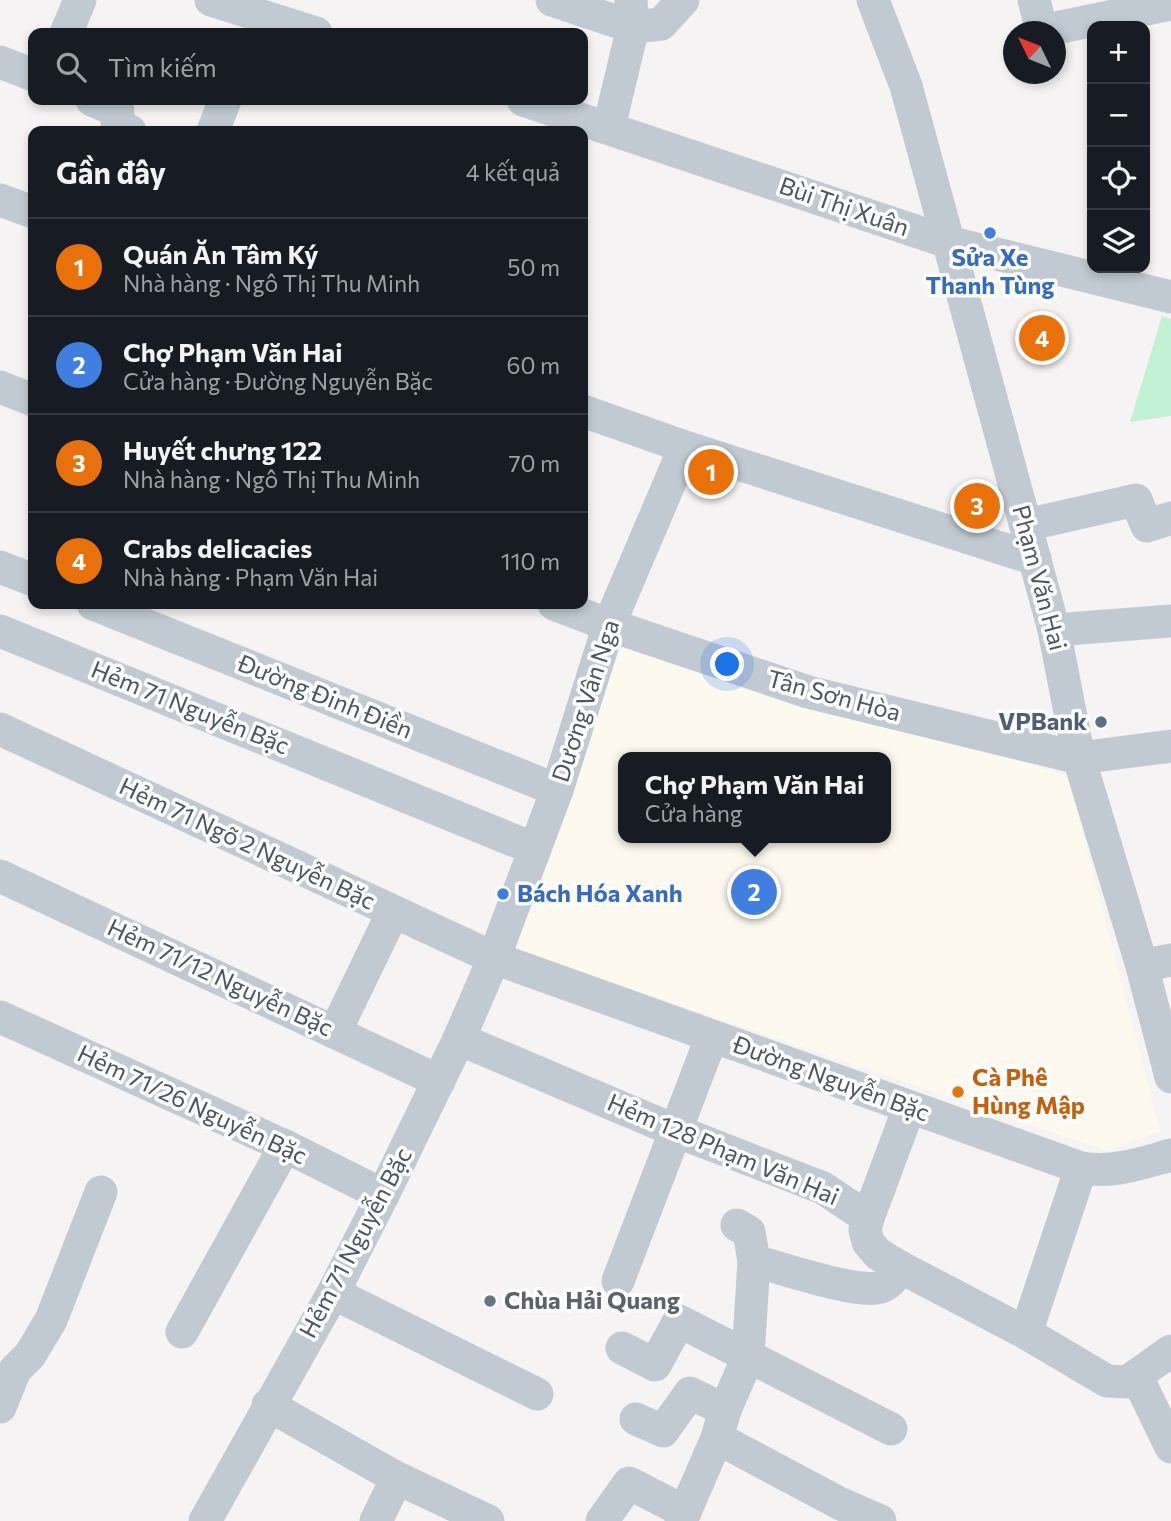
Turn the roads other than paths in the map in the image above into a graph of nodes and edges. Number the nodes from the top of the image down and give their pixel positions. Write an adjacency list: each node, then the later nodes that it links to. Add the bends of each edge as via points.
1 (80, 0): 12 (street)
2 (211, 0): 10 (street)
3 (552, 0): 8 (street)
4 (683, 0): 8 (street, via 661,24)
5 (873, 0): 25 (street, Phạm Văn Hai, via 906,86)
6 (1034, 0): 11 (street, via 1042,31)
7 (1171, 5): 9 (street)
8 (632, 14): 22 (street)
9 (1110, 21)
10 (256, 24): 13 (street)
11 (1087, 25)
12 (68, 28)
13 (283, 28)
14 (0, 62): 15 (street)
15 (28, 73)
16 (104, 105): 20 (street, via 118,111)
17 (223, 105): 21 (street)
18 (531, 105): 19 (street, Bùi Thị Xuân)
19 (560, 122): 22 (street, Bùi Thị Xuân)
20 (119, 126)
21 (215, 126)
22 (609, 127): 25 (street, Bùi Thị Xuân)
23 (0, 200): 24 (street)
24 (28, 210)
25 (948, 242): 26 (street, Bùi Thị Xuân); 33 (street, Phạm Văn Hai)
26 (1121, 276): 27 (street, Bùi Thị Xuân)
27 (1171, 297)
28 (0, 387): 29 (street)
29 (28, 398)
30 (588, 413): 31 (street)
31 (685, 447): 34 (street); 40 (street, Dương Vân Nga)
32 (1171, 517): 33 (street, via 1147,526 1136,500)
33 (1026, 525): 34 (street, Phạm Văn Hai)
34 (1035, 559): 41 (street, Phạm Văn Hai)
35 (0, 567): 36 (street)
36 (28, 578)
37 (105, 609): 46 (street, Đường Đinh Điền)
38 (567, 609): 40 (street, Tân Sơn Hòa)
39 (1171, 621): 41 (street)
40 (609, 625): 45 (street, Tân Sơn Hòa, via 808,692); 46 (street, Dương Vân Nga)
41 (1054, 630): 45 (street, Phạm Văn Hai)
42 (0, 631): 47 (street, Hẻm 71 Nguyễn Bặc)
43 (0, 729): 49 (street, Hẻm 71 Ngõ 2 Nguyễn Bặc)
44 (1171, 746): 45 (street)
45 (1079, 758): 51 (street, Phạm Văn Hai)
46 (557, 790): 47 (street, Dương Vân Nga)
47 (535, 849): 50 (street, Dương Vân Nga)
48 (0, 876): 53 (street, Hẻm 71/12 Nguyễn Bặc)
49 (394, 912): 50 (street, Hẻm 71 Ngõ 2 Nguyễn Bặc); 53 (street)
50 (494, 958): 54 (street, Đường Nguyễn Bặc); 55 (street, Hẻm 71 Nguyễn Bặc)
51 (1156, 963): 56 (street, Phạm Văn Hai)
52 (0, 1017): 60 (street, Hẻm 71/26 Nguyễn Bặc)
53 (335, 1032): 57 (street, Hẻm 71/12 Nguyễn Bặc)
54 (712, 1036): 58 (street, Đường Nguyễn Bặc); 59 (street)
55 (459, 1039): 57 (street, Hẻm 71 Nguyễn Bặc); 59 (street, Hẻm 128 Phạm Văn Hai)
56 (1171, 1077)
57 (439, 1081): 64 (street, Hẻm 71 Nguyễn Bặc)
58 (909, 1108): 62 (street, Đường Nguyễn Bặc); 65 (street)
59 (676, 1131): 65 (street, Hẻm 128 Phạm Văn Hai, via 822,1188); 69 (street)
60 (285, 1146): 64 (street, Hẻm 71/26 Nguyễn Bặc); 71 (street)
61 (1171, 1154): 62 (street, Đường Nguyễn Bặc, via 1122,1169)
62 (1081, 1168): 72 (street)
63 (101, 1192): 79 (street, via 51,1320 15,1370)
64 (383, 1195): 70 (street, Hẻm 71 Nguyễn Bặc)
65 (868, 1218): 68 (street, Hẻm 128 Phạm Văn Hai, via 868,1242)
66 (737, 1225): 67 (street, via 749,1232)
67 (754, 1261): 68 (street, via 859,1288 878,1288 891,1281); 75 (street)
68 (900, 1267): 72 (street, Hẻm 128 Phạm Văn Hai)
69 (618, 1281)
70 (332, 1293): 77 (street); 78 (street, Hẻm 71 Nguyễn Bặc)
71 (182, 1332)
72 (1026, 1332): 76 (street, Hẻm 128 Phạm Văn Hai, via 1107,1381 1127,1382)
73 (622, 1348): 75 (street, via 655,1365 679,1321)
74 (1171, 1351): 76 (street)
75 (748, 1357): 81 (street); 82 (street)
76 (1137, 1377): 83 (street)
77 (537, 1394)
78 (268, 1405): 84 (street); 86 (street, Hẻm 71 Nguyễn Bặc)
79 (0, 1407)
80 (636, 1419): 81 (street, via 663,1431 690,1393)
81 (721, 1424): 85 (street); 90 (street, via 841,1504)
82 (891, 1429)
83 (1171, 1447)
84 (397, 1478): 87 (street); 88 (street)
85 (683, 1517): 89 (street, via 629,1483)
86 (205, 1521)
87 (376, 1521)
88 (488, 1521)
89 (602, 1521)
90 (880, 1521)

